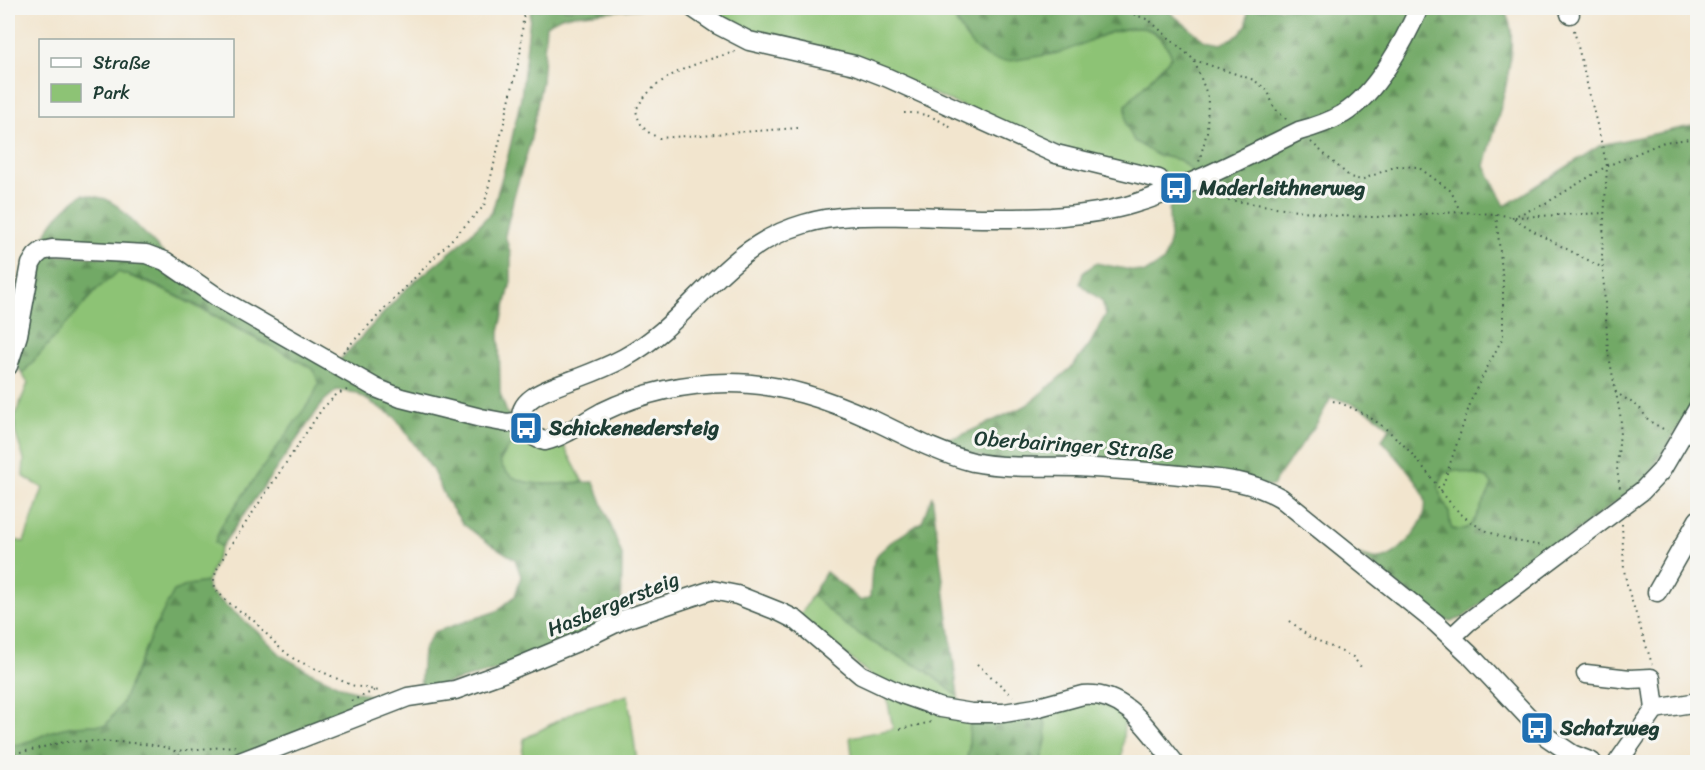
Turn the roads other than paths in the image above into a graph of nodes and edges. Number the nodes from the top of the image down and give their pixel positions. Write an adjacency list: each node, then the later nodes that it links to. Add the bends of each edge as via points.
1 (693, 8): 3 (street, via 735,35 855,65 1056,154)
2 (1419, 8): 3 (street, via 1380,75 1344,113)
3 (1182, 185): 6 (street, via 1112,210 1063,216 845,215 801,224 759,242 741,255 665,328 625,358 537,395 523,410)
4 (8, 366): 6 (street, via 31,264 42,251 146,254 165,261 220,299 367,383 427,405 508,423)
5 (1695, 418): 9 (street, via 1653,481 1622,511 1561,552)
6 (522, 421): 9 (street, Oberbairinger Straße, via 532,435 545,441 609,409 653,393 703,384 753,384 821,399 942,452 975,462 1145,471 1248,483 1281,498)
7 (1698, 520): 8 (street)
8 (1657, 592)
9 (1452, 637): 15 (street, Oberbairinger Straße, via 1547,737)
10 (1586, 674): 12 (street, via 1651,678)
11 (1698, 702): 12 (street)
12 (1656, 709): 16 (street)
13 (239, 754): 14 (street, Hasbergersteig, via 408,697 455,690 622,620 712,590 737,595 796,620 861,675 941,708 987,714 1024,710 1083,695 1109,698 1144,724)
14 (1174, 762)
15 (1592, 762)
16 (1618, 762)

